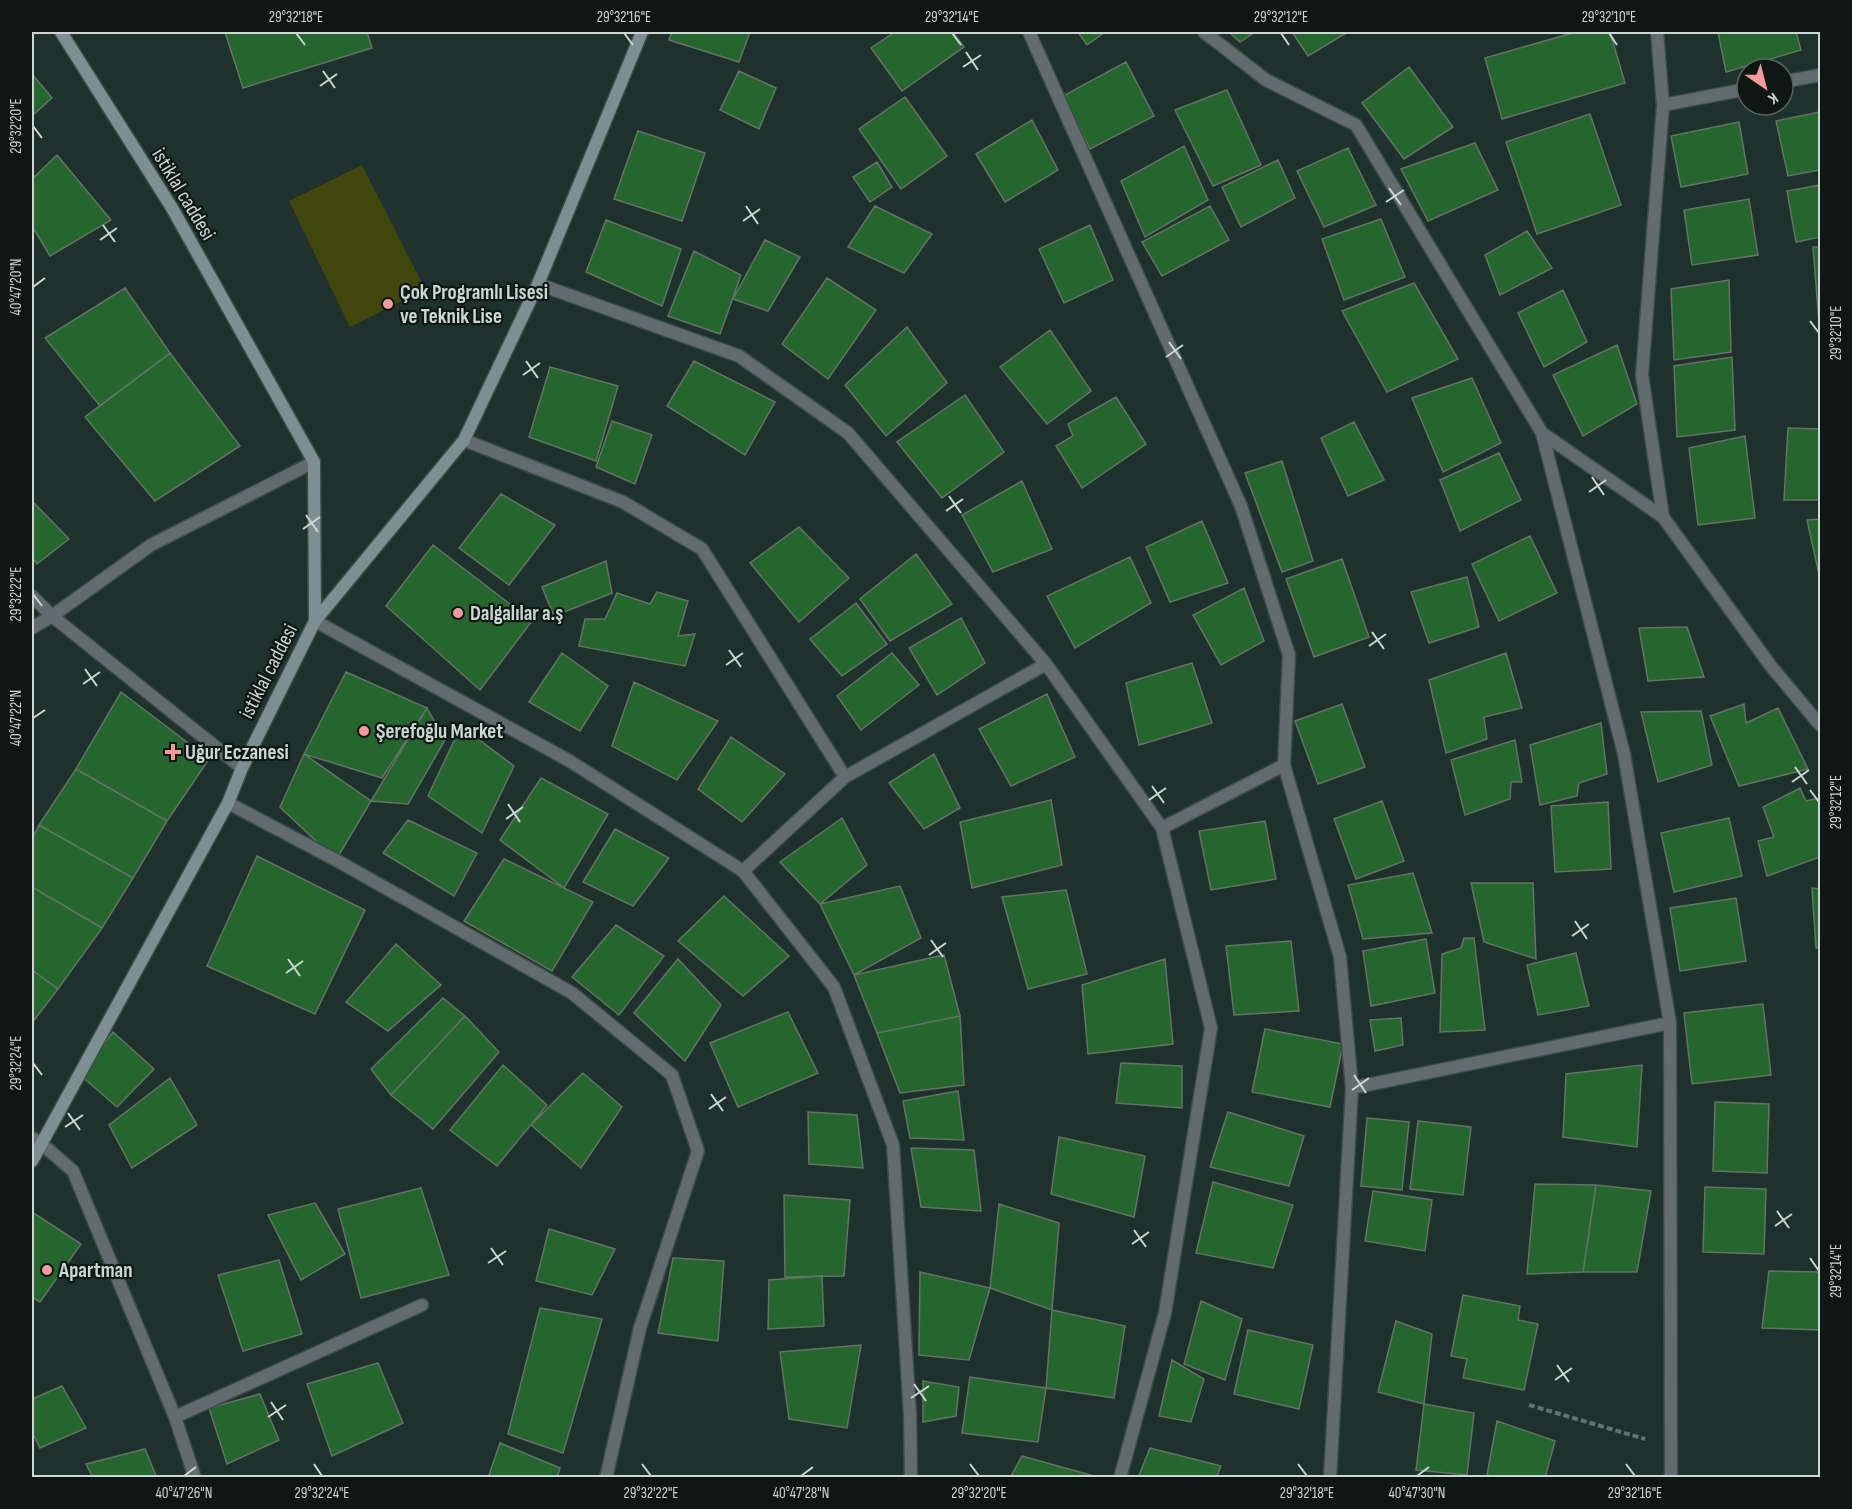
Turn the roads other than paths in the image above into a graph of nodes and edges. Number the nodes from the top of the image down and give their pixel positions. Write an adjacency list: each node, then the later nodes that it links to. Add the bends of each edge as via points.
1 (61, 32): 13 (main road, istiklal caddesi, via 172,208)
2 (642, 32): 10 (main road)
3 (1029, 32): 21 (street, via 1241,506 1290,655)
4 (1204, 32): 11 (street, via 1266,80 1356,125)
5 (1656, 32): 9 (street)
6 (1821, 75): 7 (street)
7 (1795, 80)
8 (1735, 91): 9 (street)
9 (1662, 105): 14 (street, via 1642,375)
10 (538, 284): 12 (main road); 19 (street, via 739,356 848,433)
11 (1542, 433): 14 (street); 27 (street, via 1624,754)
12 (464, 440): 17 (main road); 23 (street, via 623,502 702,549)
13 (314, 462): 16 (street, via 151,545); 17 (main road, istiklal caddesi)
14 (1663, 517): 20 (street, via 1770,665)
15 (32, 596): 16 (street)
16 (52, 616): 18 (street); 22 (street)
17 (315, 621): 22 (main road, istiklal caddesi); 26 (street, via 568,760)
18 (32, 628)
19 (1046, 664): 23 (street); 25 (street)
20 (1821, 725)
21 (1284, 765): 25 (street); 28 (street, via 1340,957)
22 (242, 768): 24 (main road, istiklal caddesi)
23 (845, 777): 26 (street)
24 (228, 803): 29 (main road, istiklal caddesi); 34 (street, via 572,993 672,1075 698,1151 640,1328)
25 (1162, 828): 36 (street, via 1211,1028 1165,1313)
26 (743, 871): 35 (street, via 834,987 893,1145)
27 (1670, 1023): 28 (street); 38 (street)
28 (1352, 1088): 37 (street)
29 (37, 1141): 30 (main road, istiklal caddesi); 32 (street, via 72,1171)
30 (32, 1161)
31 (422, 1305): 32 (street)
32 (176, 1417): 33 (street)
33 (195, 1478)
34 (606, 1478)
35 (911, 1478)
36 (1120, 1478)
37 (1330, 1478)
38 (1671, 1478)

